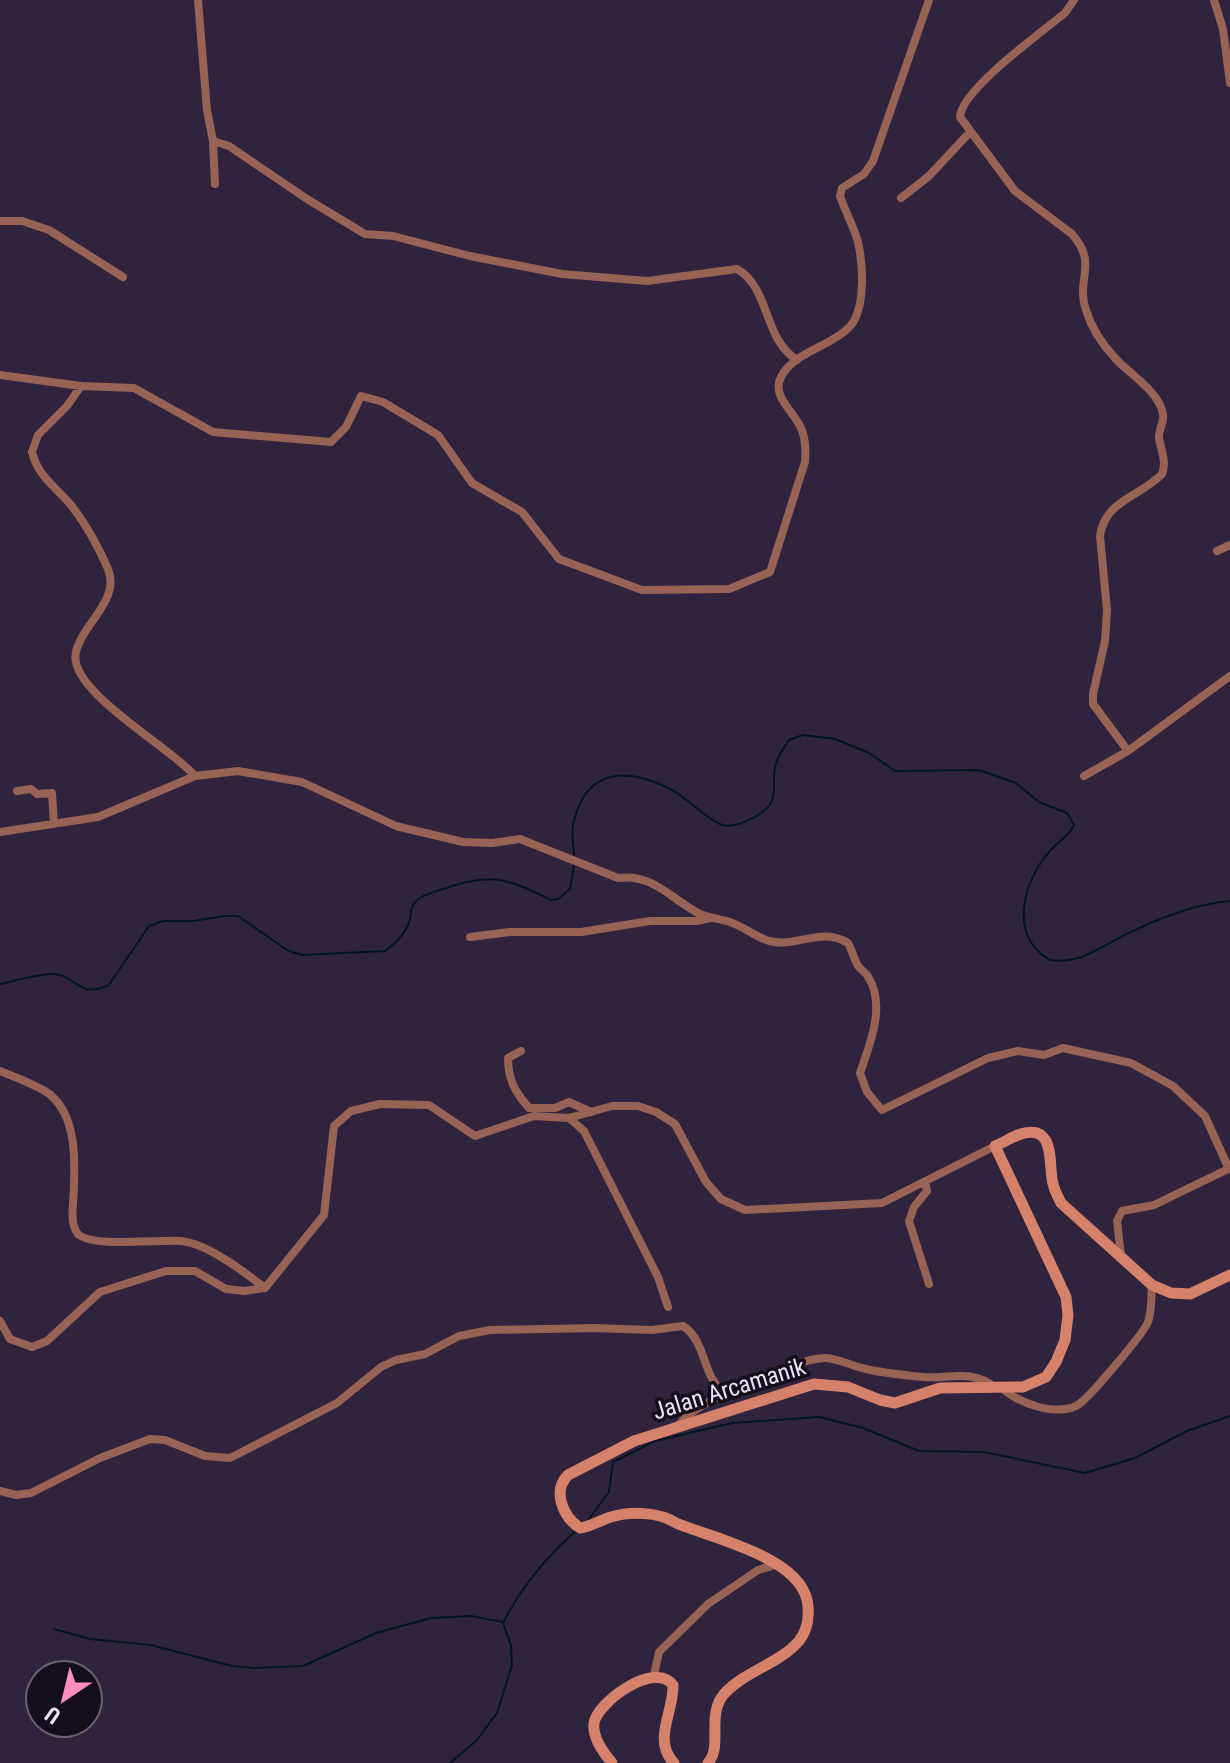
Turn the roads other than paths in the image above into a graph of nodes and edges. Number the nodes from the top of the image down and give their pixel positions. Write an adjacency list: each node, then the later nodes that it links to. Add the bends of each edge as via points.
1 (198, 0): 7 (street)
2 (929, 0): 12 (street, via 873,161 842,188 840,196 858,241 861,267 854,321 841,335)
3 (1074, 0): 6 (street, via 964,103 960,117)
4 (1214, 0): 5 (street)
5 (1230, 83)
6 (970, 132): 9 (street); 18 (street, via 1015,191 1080,243 1087,262 1082,294 1089,318 1164,416 1159,437 1162,474 1113,507 1101,526 1107,610 1093,704)
7 (213, 141): 8 (street); 12 (street, via 229,146 365,234 562,274 647,281 737,269 758,292 774,336)
8 (215, 184)
9 (901, 198)
10 (0, 221): 11 (street, via 29,222 49,230)
11 (123, 277)
12 (797, 360): 14 (street, via 781,377 778,389 801,428 805,462 770,572 729,589 642,590 559,559 522,512 472,483 438,435 383,402 361,396 346,427 331,442 213,432 134,388)
13 (0, 375): 14 (street)
14 (81, 386): 19 (street, via 38,435 32,452 40,473 70,505 110,575 109,592 77,647 76,665 109,705)
15 (1230, 545): 16 (street)
16 (1217, 551)
17 (1230, 676): 18 (street)
18 (1128, 751): 20 (street)
19 (195, 776): 22 (street, via 98,817); 24 (street, via 238,771 287,778 396,826 463,842 520,839 618,878 629,876 660,886 700,914)
20 (1084, 776)
21 (17, 791): 22 (street, via 52,793)
22 (54, 824): 23 (street)
23 (0, 832)
24 (714, 917): 25 (street, via 581,932); 31 (street, via 768,940 832,936 848,943 874,993 872,1039 860,1073 882,1110 988,1058 1012,1051 1044,1055 1063,1048 1131,1063 1187,1097 1213,1129)
25 (470, 937)
26 (521, 1051): 28 (street, via 508,1058 509,1077 529,1108 569,1102)
27 (0, 1071): 37 (street, via 46,1092 62,1109 73,1149 74,1227 79,1235 101,1241 190,1242)
28 (591, 1112): 29 (street); 32 (street, via 638,1106 675,1124 706,1182 721,1199 745,1210 882,1203)
29 (569, 1118): 37 (street, via 534,1116 475,1136 429,1105 380,1104 351,1111 334,1126 324,1215); 38 (street, via 584,1131)
30 (995, 1146): 32 (street); 33 (street, via 1027,1132 1044,1138 1061,1203); 40 (street, Jalan Arcamanik, via 1068,1307 1065,1340 1046,1377 1032,1385)
31 (1229, 1168): 33 (street, via 1154,1205 1122,1211 1117,1221)
32 (925, 1182): 35 (street, via 927,1191 909,1221)
33 (1121, 1256): 36 (street)
34 (1230, 1275): 36 (street, via 1190,1294)
35 (929, 1284)
36 (1152, 1285): 40 (street, via 1143,1331 1079,1404 1062,1409 1037,1406)
37 (265, 1288): 39 (street, via 226,1289 195,1271 166,1271 100,1292 47,1341 32,1347 10,1339)
38 (668, 1307)
39 (0, 1321)
40 (997, 1387): 41 (street, via 978,1377 921,1377 827,1358 772,1371); 42 (street, Jalan Arcamanik, via 940,1388 895,1403 848,1387 814,1384)
41 (723, 1395): 42 (street); 43 (street, via 696,1340 683,1326 490,1330 459,1336 425,1354 381,1367 337,1403 230,1458 150,1439 31,1493)
42 (677, 1427): 44 (street, Jalan Arcamanik, via 616,1448 568,1475 560,1493 569,1519 583,1529 632,1513 667,1517)
43 (0, 1491)
44 (779, 1563): 45 (street, via 758,1570 708,1604 659,1652); 46 (street, Jalan Arcamanik, via 806,1592 807,1628 791,1648 721,1698)
45 (654, 1675): 47 (street, via 627,1689 597,1715 597,1740); 48 (street, via 673,1685 663,1736 665,1752)
46 (712, 1762)
47 (612, 1763)
48 (674, 1763)

